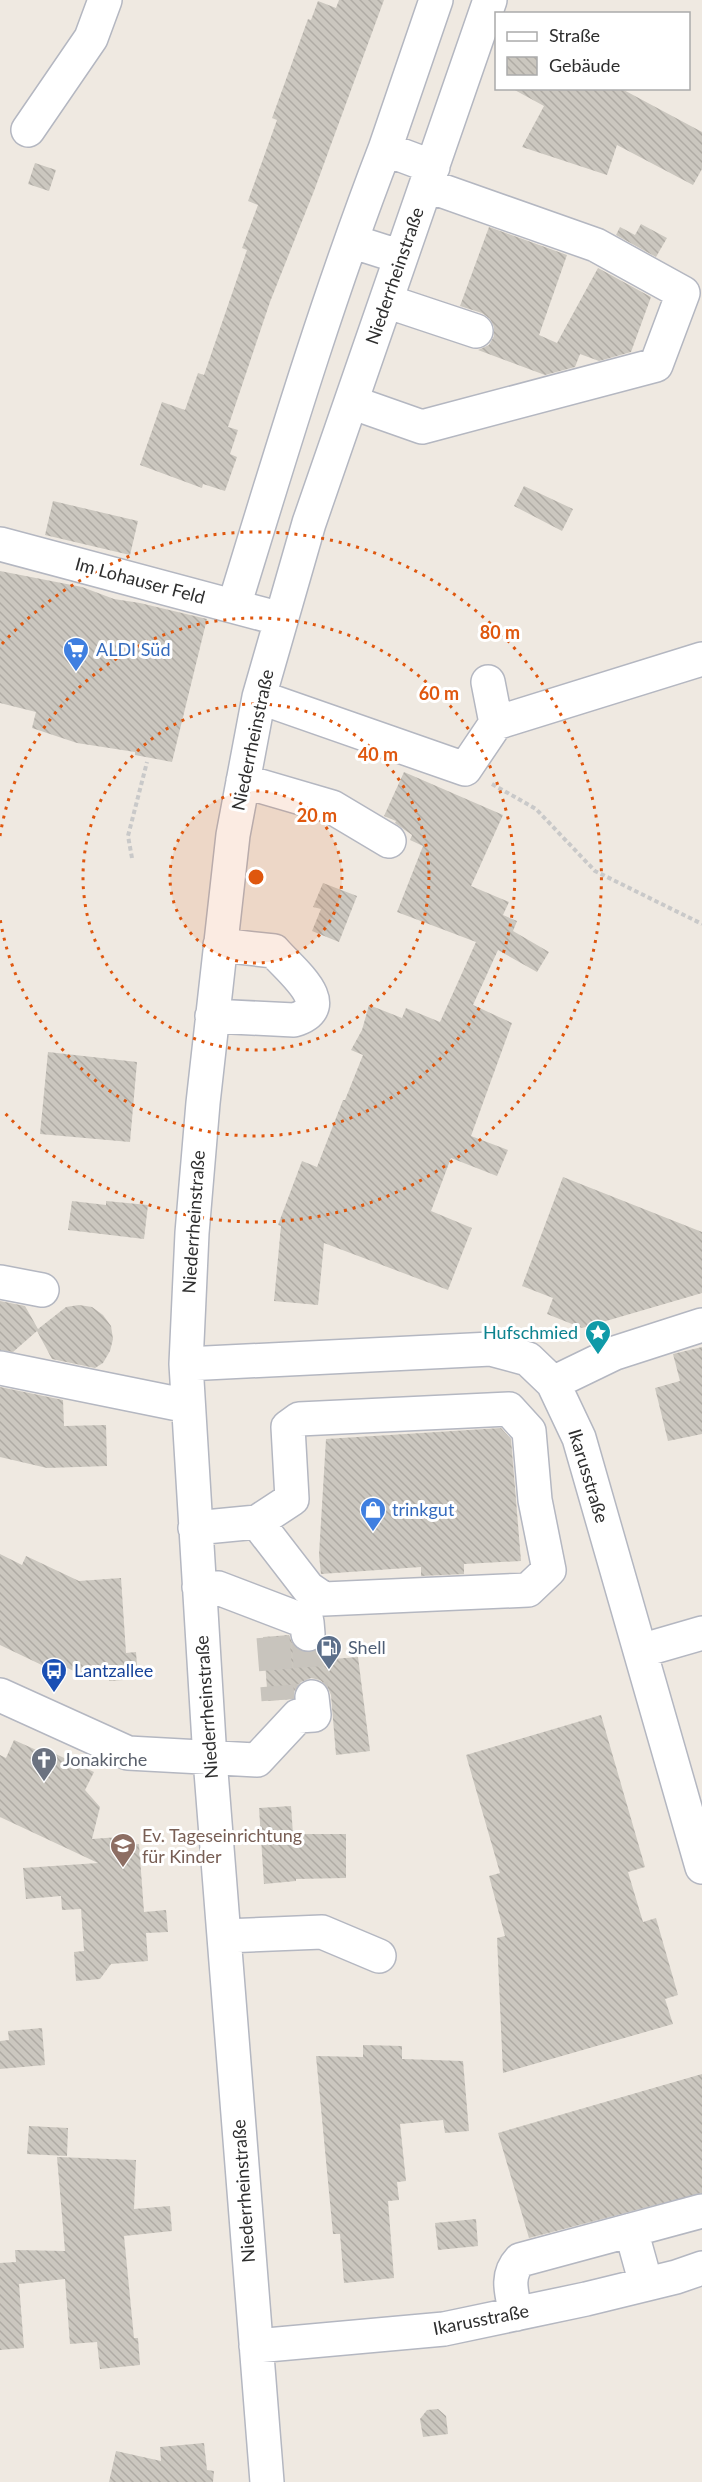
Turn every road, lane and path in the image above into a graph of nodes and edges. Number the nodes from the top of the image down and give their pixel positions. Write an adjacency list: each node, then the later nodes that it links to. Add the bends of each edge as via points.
1 (105, 0): 4 (street, via 91,38)
2 (436, 0): 5 (street)
3 (490, 0): 6 (street, Niederrheinstraße)
4 (28, 129)
5 (385, 149): 6 (street); 7 (street)
6 (430, 176): 8 (street, Niederrheinstraße); 12 (street, via 596,245 683,292 656,365 422,427)
7 (351, 241): 8 (street); 11 (street)
8 (401, 257): 9 (street, Niederrheinstraße)
9 (386, 301): 10 (street); 12 (street, Niederrheinstraße)
10 (476, 331)
11 (307, 368): 12 (street); 13 (street)
12 (354, 393): 14 (street, Niederrheinstraße)
13 (261, 516): 14 (street); 16 (street)
14 (306, 533): 17 (street, Niederrheinstraße)
15 (0, 544): 16 (street, Im Lohauser Feld)
16 (234, 606): 17 (street, Im Lohauser Feld)
17 (280, 618): 20 (street, Niederrheinstraße)
18 (702, 659): 21 (street)
19 (488, 682): 21 (street)
20 (259, 697): 23 (street); 24 (street, Niederrheinstraße)
21 (496, 723): 23 (street)
22 (147, 762): 26 (path, via 128,836)
23 (465, 769): 27 (path, via 536,809 595,871)
24 (243, 782): 25 (street, via 332,807); 28 (street, Niederrheinstraße)
25 (389, 842)
26 (132, 858)
27 (702, 924)
28 (220, 945): 29 (street, Niederrheinstraße); 29 (street, via 274,951 310,991 313,1009 307,1017 294,1020)
29 (212, 1016): 33 (street, Niederrheinstraße, via 192,1233)
30 (0, 1282): 31 (street)
31 (42, 1290)
32 (702, 1325): 35 (street, via 615,1353)
33 (186, 1364): 35 (street, Ikarusstraße, via 491,1349 528,1359); 36 (street, Niederrheinstraße)
34 (0, 1368): 36 (street)
35 (553, 1383): 42 (street, Ikarusstraße, via 579,1438)
36 (188, 1406): 38 (street, Niederrheinstraße)
37 (257, 1522): 37 (street, via 308,1588 324,1599 528,1590 549,1570 535,1500 530,1431 509,1409 299,1419 288,1428 292,1499); 38 (street)
38 (195, 1528): 39 (street, Niederrheinstraße)
39 (199, 1587): 40 (street, via 218,1588); 45 (street, Niederrheinstraße)
40 (287, 1626)
41 (702, 1633): 42 (street)
42 (640, 1651): 46 (street, Ikarusstraße)
43 (0, 1695): 45 (street, via 128,1753)
44 (293, 1709): 45 (street, via 257,1760)
45 (210, 1759): 47 (street, Niederrheinstraße)
46 (701, 1858)
47 (224, 1936): 48 (street, via 322,1932); 54 (street, Niederrheinstraße)
48 (379, 1956)
49 (702, 2211): 50 (street)
50 (631, 2230): 52 (street); 53 (street, via 520,2260 511,2272 510,2282)
51 (702, 2268): 52 (street, Ikarusstraße)
52 (646, 2284): 53 (street, Ikarusstraße)
53 (516, 2314): 54 (street, Ikarusstraße, via 444,2328)
54 (256, 2346): 55 (street, Niederrheinstraße)
55 (267, 2482)

